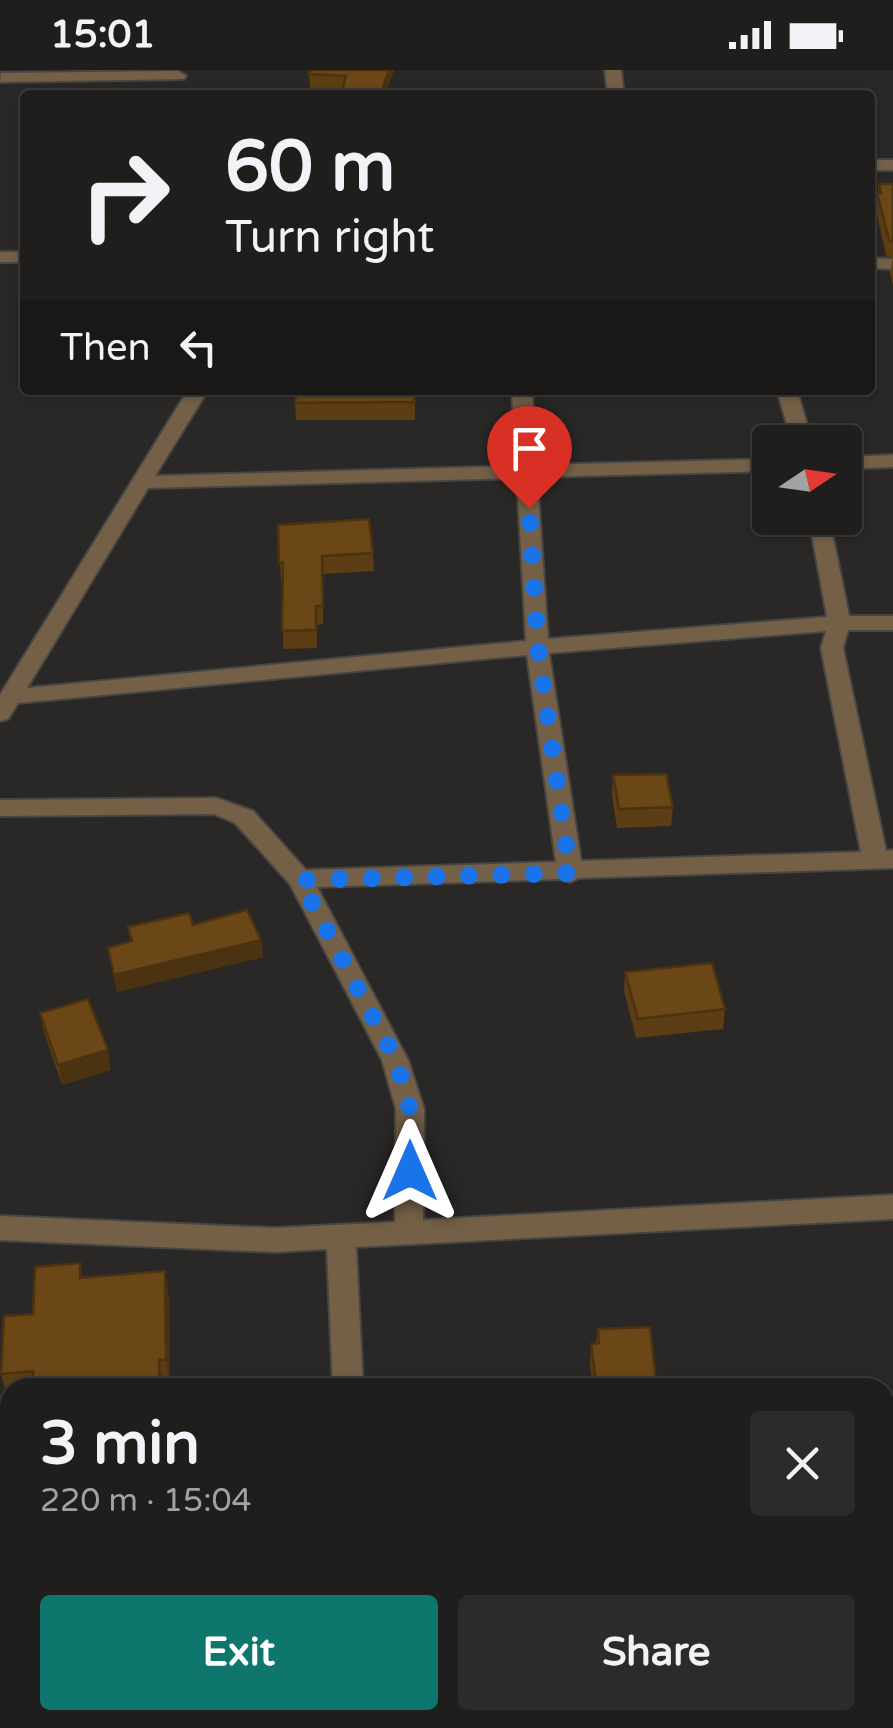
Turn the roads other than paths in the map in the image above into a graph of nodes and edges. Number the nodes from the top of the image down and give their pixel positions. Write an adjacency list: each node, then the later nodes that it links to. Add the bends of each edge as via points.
1 (4, 70): 3 (street)
2 (179, 73): 3 (street)
3 (0, 79)
4 (195, 395): 12 (street)
5 (522, 395): 11 (street)
6 (788, 395): 7 (street)
7 (797, 425)
8 (893, 461): 9 (street)
9 (862, 462)
10 (752, 466): 11 (street)
11 (527, 473): 12 (street); 16 (street)
12 (141, 482): 17 (street)
13 (821, 535): 14 (street)
14 (839, 623): 15 (street); 16 (street); 19 (street, via 832,648)
15 (893, 623)
16 (538, 648): 17 (street); 20 (street)
17 (5, 705)
18 (0, 808): 21 (street, via 216,806 244,817)
19 (884, 859): 20 (street)
20 (570, 873): 21 (street)
21 (300, 880): 24 (street, via 396,1060 410,1109)
22 (893, 1207): 24 (street)
23 (0, 1228): 25 (street, via 275,1240)
24 (409, 1233): 25 (street)
25 (341, 1236): 26 (street)
26 (348, 1378)

